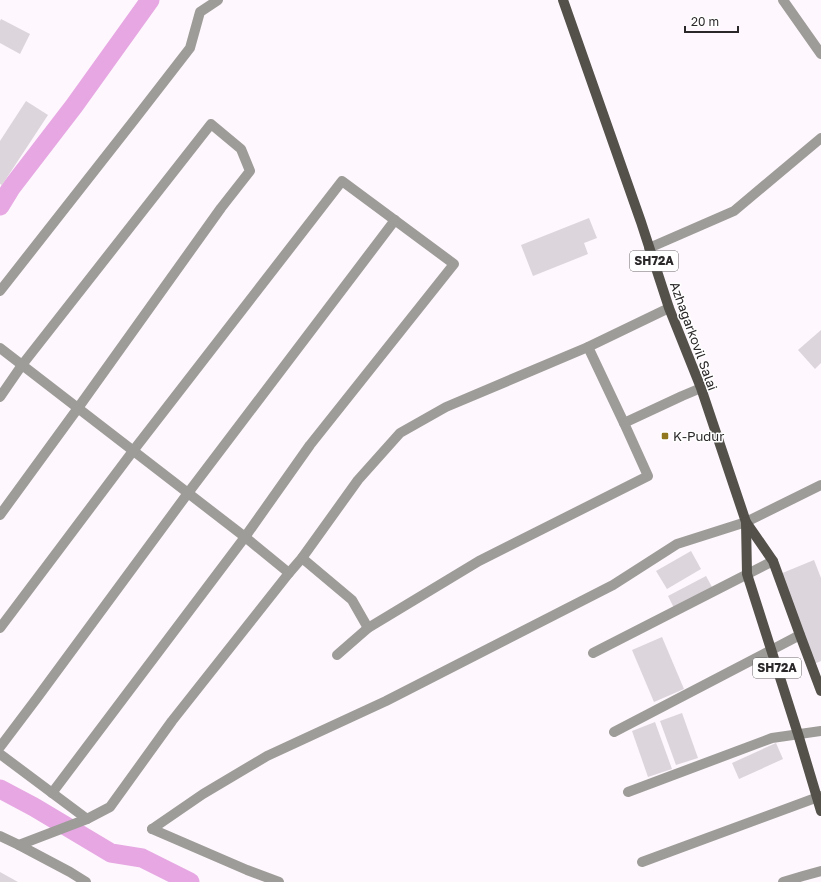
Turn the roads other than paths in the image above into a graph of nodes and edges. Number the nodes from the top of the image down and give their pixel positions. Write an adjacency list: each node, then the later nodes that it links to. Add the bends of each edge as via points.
1 (218, 0): 8 (street, via 200,12 190,48)
2 (563, 0): 7 (main road, Azhagarkovil Salai / SH72A)
3 (783, 0): 4 (street)
4 (821, 54)
5 (821, 138): 7 (street, via 734,211)
6 (395, 220): 17 (street, via 342,181); 19 (street); 22 (street, via 454,264 310,444)
7 (650, 248): 9 (main road, Azhagarkovil Salai / SH72A)
8 (0, 291)
9 (669, 308): 10 (street); 13 (main road, Azhagarkovil Salai / SH72A)
10 (588, 347): 16 (street); 23 (street, via 446,407 400,433 358,480)
11 (0, 348): 12 (street)
12 (22, 365): 14 (street); 15 (street); 15 (street, via 211,124 241,149 250,171)
13 (701, 388): 16 (street); 21 (main road, Azhagarkovil Salai / SH72A)
14 (0, 397)
15 (78, 408): 17 (street); 20 (street)
16 (624, 422): 28 (street, via 648,476 479,561)
17 (133, 451): 19 (street); 27 (street)
18 (821, 485): 21 (street)
19 (188, 493): 22 (street); 37 (street)
20 (0, 515)
21 (746, 522): 24 (main road, Azhagarkovil Salai / SH72A); 26 (main road, Azhagarkovil Salai / SH72A); 49 (street, via 677,544 606,588 386,701 267,756 203,794 152,829)
22 (245, 537): 25 (street); 39 (street)
23 (302, 558): 25 (street); 28 (street, via 352,600)
24 (773, 561): 26 (street); 29 (main road, Azhagarkovil Salai / SH72A)
25 (289, 573): 43 (street, via 172,721 110,807)
26 (747, 574): 30 (main road, Azhagarkovil Salai / SH72A); 31 (street)
27 (0, 628)
28 (368, 628): 32 (street)
29 (800, 635): 30 (street); 33 (main road, Azhagarkovil Salai / SH72A)
30 (771, 650): 35 (street); 36 (main road, Azhagarkovil Salai / SH72A)
31 (593, 653)
32 (337, 655)
33 (821, 691)
34 (821, 731): 36 (street)
35 (614, 732)
36 (798, 734): 40 (street, via 772,738); 41 (main road, Azhagarkovil Salai / SH72A)
37 (0, 747)
38 (0, 754): 39 (street)
39 (52, 792): 43 (street)
40 (628, 792)
41 (819, 797): 42 (main road, Azhagarkovil Salai / SH72A); 46 (street)
42 (821, 812)
43 (87, 819): 45 (street)
44 (0, 836): 45 (street)
45 (19, 845): 48 (street)
46 (642, 862)
47 (821, 872): 50 (street)
48 (86, 882)
49 (279, 882)
50 (783, 882)

